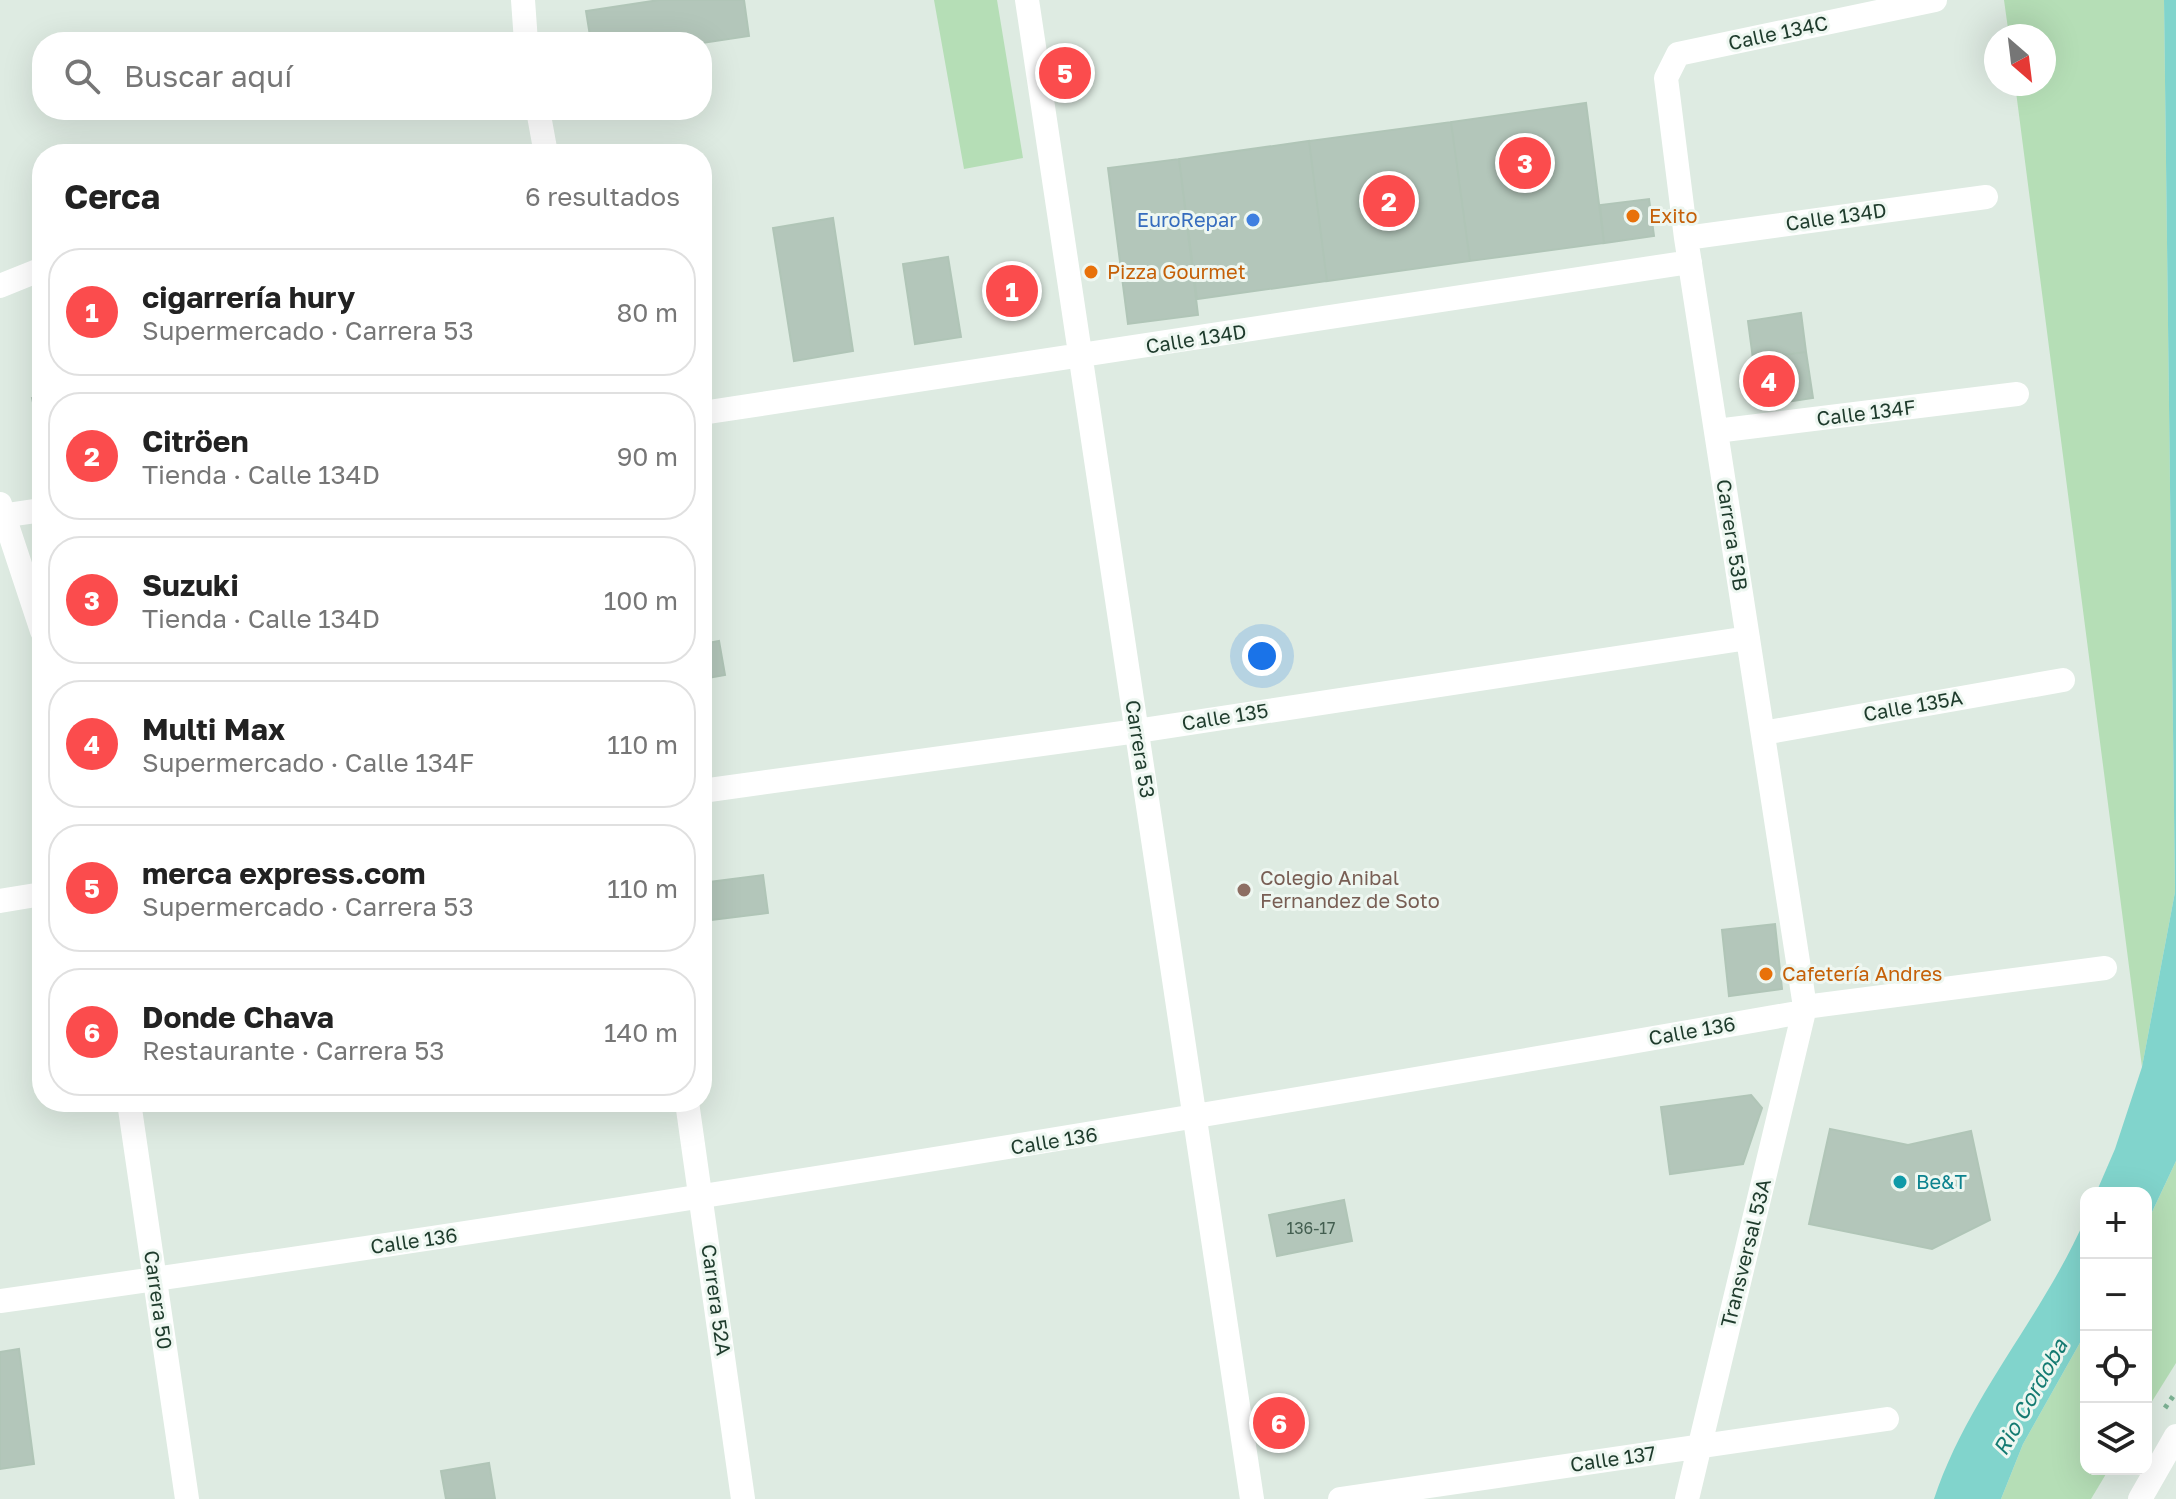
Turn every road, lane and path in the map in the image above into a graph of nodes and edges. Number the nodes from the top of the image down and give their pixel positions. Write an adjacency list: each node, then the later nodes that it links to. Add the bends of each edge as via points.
1 (523, 0): 4 (street)
2 (1027, 0): 13 (street, Carrera 53)
3 (1935, 0): 5 (street, Calle 134C, via 1678,54)
4 (525, 32)
5 (1672, 64): 9 (street, Carrera 53B, via 1666,78)
6 (540, 120): 7 (street)
7 (544, 144)
8 (1986, 197): 9 (street, Calle 134D)
9 (1686, 238): 10 (street, Carrera 53B)
10 (1690, 262): 13 (street, Calle 134D); 16 (street, Carrera 53B)
11 (32, 273): 12 (street)
12 (0, 286)
13 (1081, 357): 15 (street, Calle 134D); 22 (street, Carrera 53)
14 (2017, 394): 16 (street, Calle 134F)
15 (712, 412)
16 (1716, 431): 20 (street, Carrera 53B)
17 (32, 510): 18 (street)
18 (1, 512): 19 (street)
19 (32, 602)
20 (1748, 638): 22 (street, Calle 135); 23 (street, Carrera 53B)
21 (2063, 680): 23 (street, Calle 135A)
22 (1137, 731): 24 (street, Calle 135); 31 (street, Carrera 53)
23 (1763, 733): 28 (street, Carrera 53B)
24 (712, 790)
25 (32, 896): 26 (street)
26 (0, 901)
27 (2105, 968): 28 (street, Calle 136)
28 (1805, 1007): 31 (street, Calle 136, via 1797,1013); 37 (street, Transversal 53A)
29 (130, 1112): 33 (street, Carrera 50)
30 (689, 1112): 32 (street, Carrera 52A)
31 (1195, 1118): 32 (street, Calle 136); 40 (street, Carrera 53)
32 (702, 1198): 33 (street, Calle 136); 39 (street, Carrera 52A)
33 (155, 1280): 34 (street, Calle 136); 38 (street, Carrera 50)
34 (0, 1301)
35 (1887, 1419): 37 (street, Calle 137)
36 (2176, 1436): 43 (street)
37 (1700, 1447): 41 (street, Calle 137); 42 (street, Transversal 53A)
38 (187, 1499)
39 (743, 1499)
40 (1252, 1499)
41 (1340, 1499)
42 (1687, 1499)
43 (2140, 1499)

